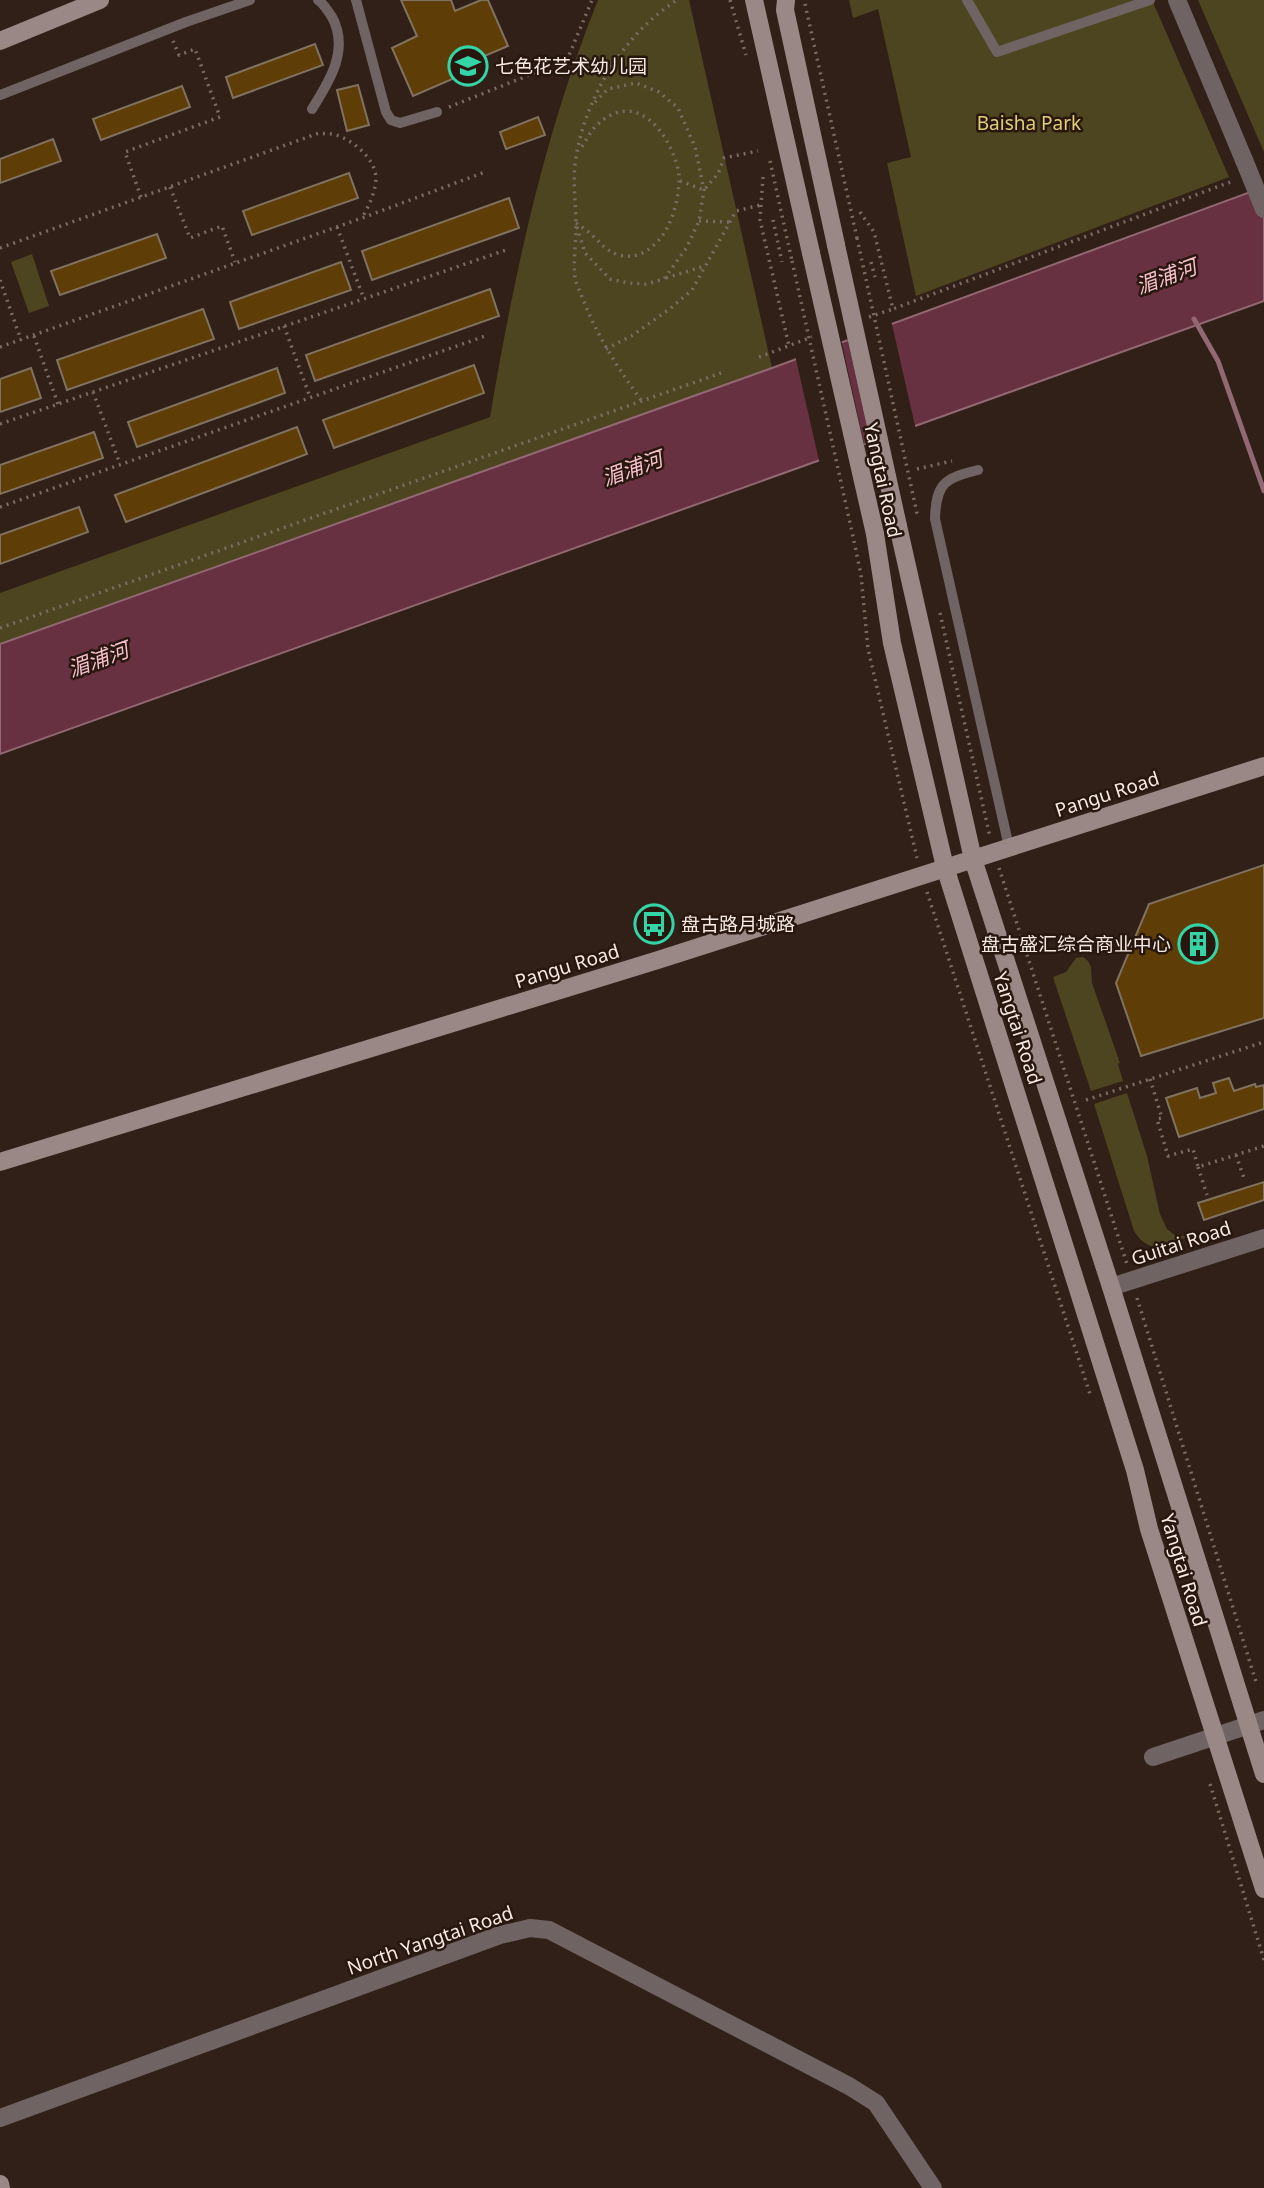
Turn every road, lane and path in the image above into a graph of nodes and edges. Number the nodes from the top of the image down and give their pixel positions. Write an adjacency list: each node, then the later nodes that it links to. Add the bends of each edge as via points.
1 (100, 0): 15 (main road)
2 (250, 0): 14 (lane)
3 (318, 0): 19 (lane, via 336,25 339,52 330,80)
4 (356, 0): 20 (lane, via 391,120 400,123)
5 (592, 0): 20 (path, via 567,60)
6 (677, 0): 18 (path, via 633,38)
7 (730, 0): 16 (path)
8 (754, 0): 75 (main road, Yangtai Road, bridge, via 874,534 892,643)
9 (786, 0): 74 (main road, Yangtai Road, bridge)
10 (800, 0): 68 (path, Yangtai Road, bridge, via 806,6)
11 (967, 0): 12 (lane, via 996,52)
12 (1150, 0)
13 (1177, 0): 32 (street, bridge)
14 (169, 29): 17 (lane); 30 (path, via 179,55 195,49 220,117 125,152)
15 (0, 41)
16 (746, 55)
17 (0, 95)
18 (590, 107): 22 (path); 29 (path, via 608,89 636,83 659,92 678,108 695,148)
19 (312, 109)
20 (437, 112)
21 (758, 151): 29 (path, via 724,158)
22 (576, 155): 27 (path, via 597,125 616,113 634,111 665,135); 38 (path)
23 (769, 157): 69 (path, bridge)
24 (485, 172): 34 (path)
25 (764, 177): 31 (path)
26 (1238, 179): 33 (path, via 893,309 874,232)
27 (680, 181): 29 (path); 38 (path, via 662,236 639,255 607,250)
28 (170, 187): 30 (path); 34 (path, via 319,133 335,134 355,143 376,175 371,202); 44 (path, via 190,238 222,226)
29 (704, 190): 36 (path)
30 (141, 197): 40 (path)
31 (761, 205): 37 (path, via 736,211); 54 (path, via 760,220)
32 (1264, 209)
33 (860, 212)
34 (362, 218): 39 (path)
35 (773, 220): 42 (path)
36 (699, 221): 37 (path); 47 (path)
37 (730, 222): 45 (path)
38 (576, 223): 47 (path, via 585,253 610,279 646,284); 56 (path, via 576,279)
39 (337, 227): 44 (path); 49 (path)
40 (0, 248)
41 (506, 250): 49 (path)
42 (782, 261)
43 (871, 262): 46 (path)
44 (236, 263): 52 (path)
45 (705, 266): 47 (path); 56 (path, via 692,290 671,308)
46 (875, 277)
47 (664, 279)
48 (0, 280): 53 (path)
49 (364, 299): 50 (path)
50 (284, 327): 58 (path); 59 (path)
51 (488, 335): 59 (path)
52 (34, 336): 53 (path); 61 (path)
53 (21, 340): 55 (path)
54 (789, 346)
55 (0, 348)
56 (606, 349): 60 (path)
57 (721, 373): 60 (path)
58 (93, 392): 61 (path); 64 (path)
59 (310, 397): 64 (path)
60 (641, 400): 71 (path)
61 (58, 404): 62 (path)
62 (0, 424)
63 (958, 460): 65 (path, Yangtai Road)
64 (120, 464): 67 (path)
65 (918, 469)
66 (978, 471): 73 (lane, via 954,476 942,485 935,519)
67 (0, 506)
68 (918, 518)
69 (854, 541)
70 (940, 612): 73 (path, Yangtai Road)
71 (0, 628)
72 (1264, 766): 73 (main road, Pangu Road)
73 (1001, 850): 74 (main road, Pangu Road); 86 (path, Yangtai Road)
74 (973, 859): 75 (main road, Pangu Road); 87 (main road, Yangtai Road)
75 (945, 867): 81 (main road, Pangu Road); 90 (main road, Yangtai Road)
76 (1263, 1045): 77 (path)
77 (1150, 1079): 78 (path); 82 (path, via 1168,1156 1193,1149)
78 (1086, 1100)
79 (1264, 1146): 80 (path)
80 (1236, 1155): 82 (path); 83 (path)
81 (0, 1163)
82 (1198, 1167): 84 (path)
83 (1245, 1181)
84 (1207, 1195)
85 (1264, 1238): 86 (street, Guitai Road)
86 (1132, 1280): 87 (street, Guitai Road); 88 (path, Yangtai Road, via 1253,1669)
87 (1111, 1287): 89 (main road, Yangtai Road)
88 (1255, 1691)
89 (1256, 1722): 90 (street); 92 (main road, Yangtai Road)
90 (1214, 1737): 91 (street); 93 (main road, Yangtai Road)
91 (1153, 1757)
92 (1264, 1774)
93 (1264, 1889)
94 (0, 2118): 95 (street, North Yangtai Road, via 500,1935 530,1928 549,1930 867,2098 876,2104)
95 (933, 2188)

